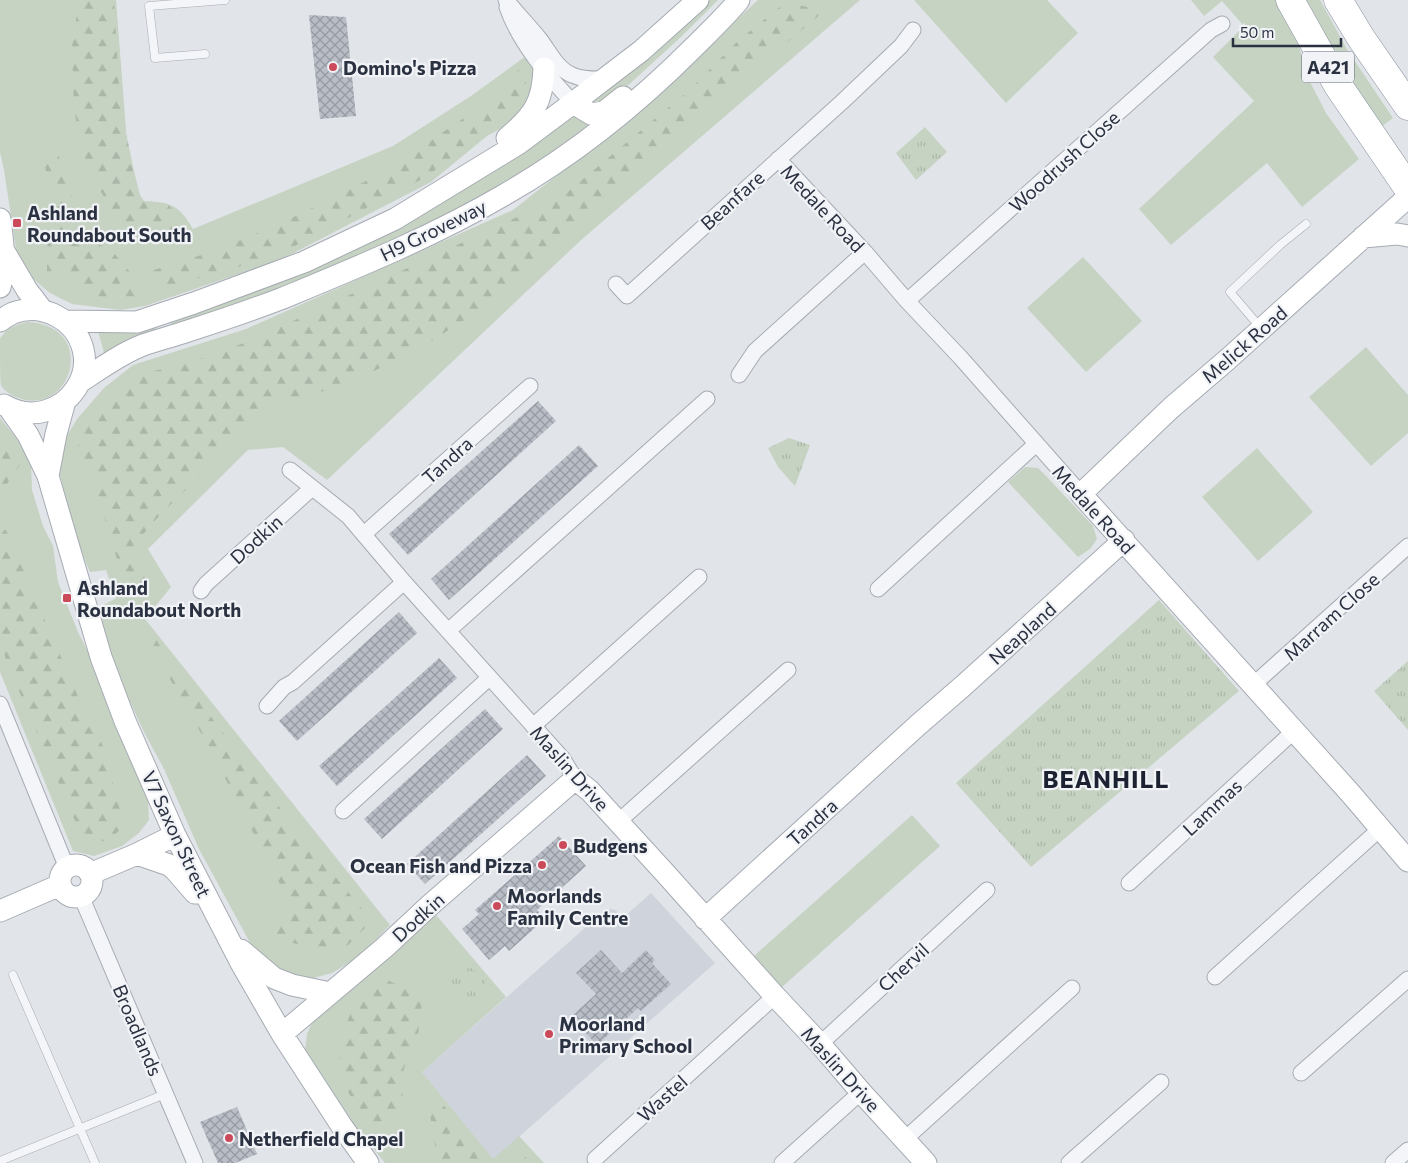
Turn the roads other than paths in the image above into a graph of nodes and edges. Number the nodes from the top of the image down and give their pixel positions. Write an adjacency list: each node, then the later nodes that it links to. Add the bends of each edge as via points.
1 (224, 0): 9 (lane, via 149,6 155,58)
2 (505, 0): 11 (street, via 512,23); 12 (street, via 566,72 579,77)
3 (698, 0): 12 (street, H9 Groveway)
4 (739, 0): 10 (street, H9 Groveway)
5 (1290, 0): 16 (highway, A421, via 1337,84)
6 (1338, 0): 14 (highway, A421)
7 (1222, 24): 27 (street, Woodrush Close, via 1211,30)
8 (913, 30): 15 (street, Beanfare, via 902,46)
9 (205, 54)
10 (676, 64): 13 (street, via 653,74 604,112 592,114); 33 (street, H9 Groveway, via 602,130 504,195 410,244 334,277 274,302 142,346)
11 (544, 68): 13 (street); 17 (street, via 542,91 530,116)
12 (607, 79): 13 (street, H9 Groveway)
13 (574, 103): 17 (street, H9 Groveway, via 518,144)
14 (1406, 105)
15 (778, 159): 24 (street, Medale Road); 25 (street, Beanfare, via 631,300)
16 (1408, 188)
17 (435, 195): 30 (street, H9 Groveway, via 395,219 304,262 194,303 137,322)
18 (1408, 197): 22 (street, Melick Road)
19 (0, 219): 23 (street)
20 (1306, 224): 31 (lane, via 1230,292)
21 (1408, 236): 22 (street)
22 (1363, 237): 31 (street, Melick Road)
23 (4, 251): 26 (street); 28 (street)
24 (865, 252): 27 (street, Medale Road); 32 (street, via 755,351)
25 (616, 284)
26 (0, 286)
27 (907, 301): 38 (street, Medale Road)
28 (43, 311): 29 (street, via 28,309 12,313); 30 (street)
29 (0, 321)
30 (66, 322): 33 (street, via 83,350)
31 (1262, 329): 42 (street, Melick Road, via 1171,408)
32 (739, 375)
33 (80, 382): 36 (street)
34 (530, 386): 43 (street, Tandra)
35 (707, 399): 50 (street)
36 (65, 401): 37 (street, via 38,413); 40 (street, V7 Saxon Street)
37 (4, 405): 40 (street, V7 Saxon Street, via 28,435)
38 (1036, 444): 42 (street, Medale Road); 48 (street)
39 (290, 470): 41 (street, Maslin Drive)
40 (48, 476): 63 (street, V7 Saxon Street, via 101,657)
41 (312, 488): 43 (street, Maslin Drive, via 348,516); 49 (street, Dodkin)
42 (1081, 494): 44 (street, Medale Road)
43 (364, 534): 47 (street, Maslin Drive)
44 (1124, 540): 53 (street, Medale Road); 56 (street, Neapland)
45 (1408, 546): 53 (street, Marram Close)
46 (699, 577): 57 (street)
47 (404, 582): 50 (street, Maslin Drive); 55 (street, via 284,687)
48 (878, 589)
49 (201, 591)
50 (448, 630): 52 (street, Maslin Drive)
51 (788, 670): 61 (street)
52 (489, 678): 57 (street, Maslin Drive); 60 (street)
53 (1253, 685): 58 (street, Medale Road)
54 (0, 704): 67 (street)
55 (267, 706)
56 (918, 725): 73 (street, Tandra)
57 (533, 726): 59 (street, Maslin Drive, via 563,759)
58 (1294, 731): 62 (street, Medale Road); 68 (street, Lammas)
59 (575, 779): 61 (street, Maslin Drive); 79 (street, Dodkin)
60 (343, 811)
61 (618, 822): 73 (street, Maslin Drive)
62 (1381, 828): 65 (street, Medale Road); 76 (street)
63 (175, 835): 64 (street); 72 (street, V7 Saxon Street)
64 (137, 854): 66 (street); 72 (street, via 169,865)
65 (1408, 861)
66 (90, 874): 67 (street, via 78,865); 70 (street, via 91,885)
67 (63, 876): 70 (street, via 62,890 70,896); 71 (street)
68 (1129, 883)
69 (987, 890): 82 (street, Chervil)
70 (81, 896): 86 (street, Broadlands)
71 (0, 912)
72 (217, 918): 74 (street, V7 Saxon Street)
73 (705, 918): 80 (street, Maslin Drive)
74 (227, 938): 79 (street, via 274,978); 81 (street, V7 Saxon Street)
75 (13, 975): 87 (lane)
76 (1214, 977)
77 (1408, 979): 83 (street)
78 (1072, 988): 88 (street)
79 (330, 993): 81 (street, Dodkin)
80 (775, 996): 82 (street, Maslin Drive); 90 (street, Wastel)
81 (282, 1034): 94 (street, V7 Saxon Street)
82 (820, 1044): 85 (street, Maslin Drive)
83 (1301, 1073)
84 (1160, 1082): 97 (street)
85 (860, 1092): 88 (street, Maslin Drive); 95 (street)
86 (165, 1094): 87 (lane); 93 (street, Broadlands)
87 (80, 1129): 91 (lane); 92 (lane)
88 (905, 1139): 96 (street, Maslin Drive)
89 (1408, 1150): 98 (street)
90 (595, 1159)
91 (0, 1161)
92 (95, 1163)
93 (195, 1163)
94 (368, 1163)
95 (782, 1163)
96 (926, 1163)
97 (1069, 1163)
98 (1393, 1163)

